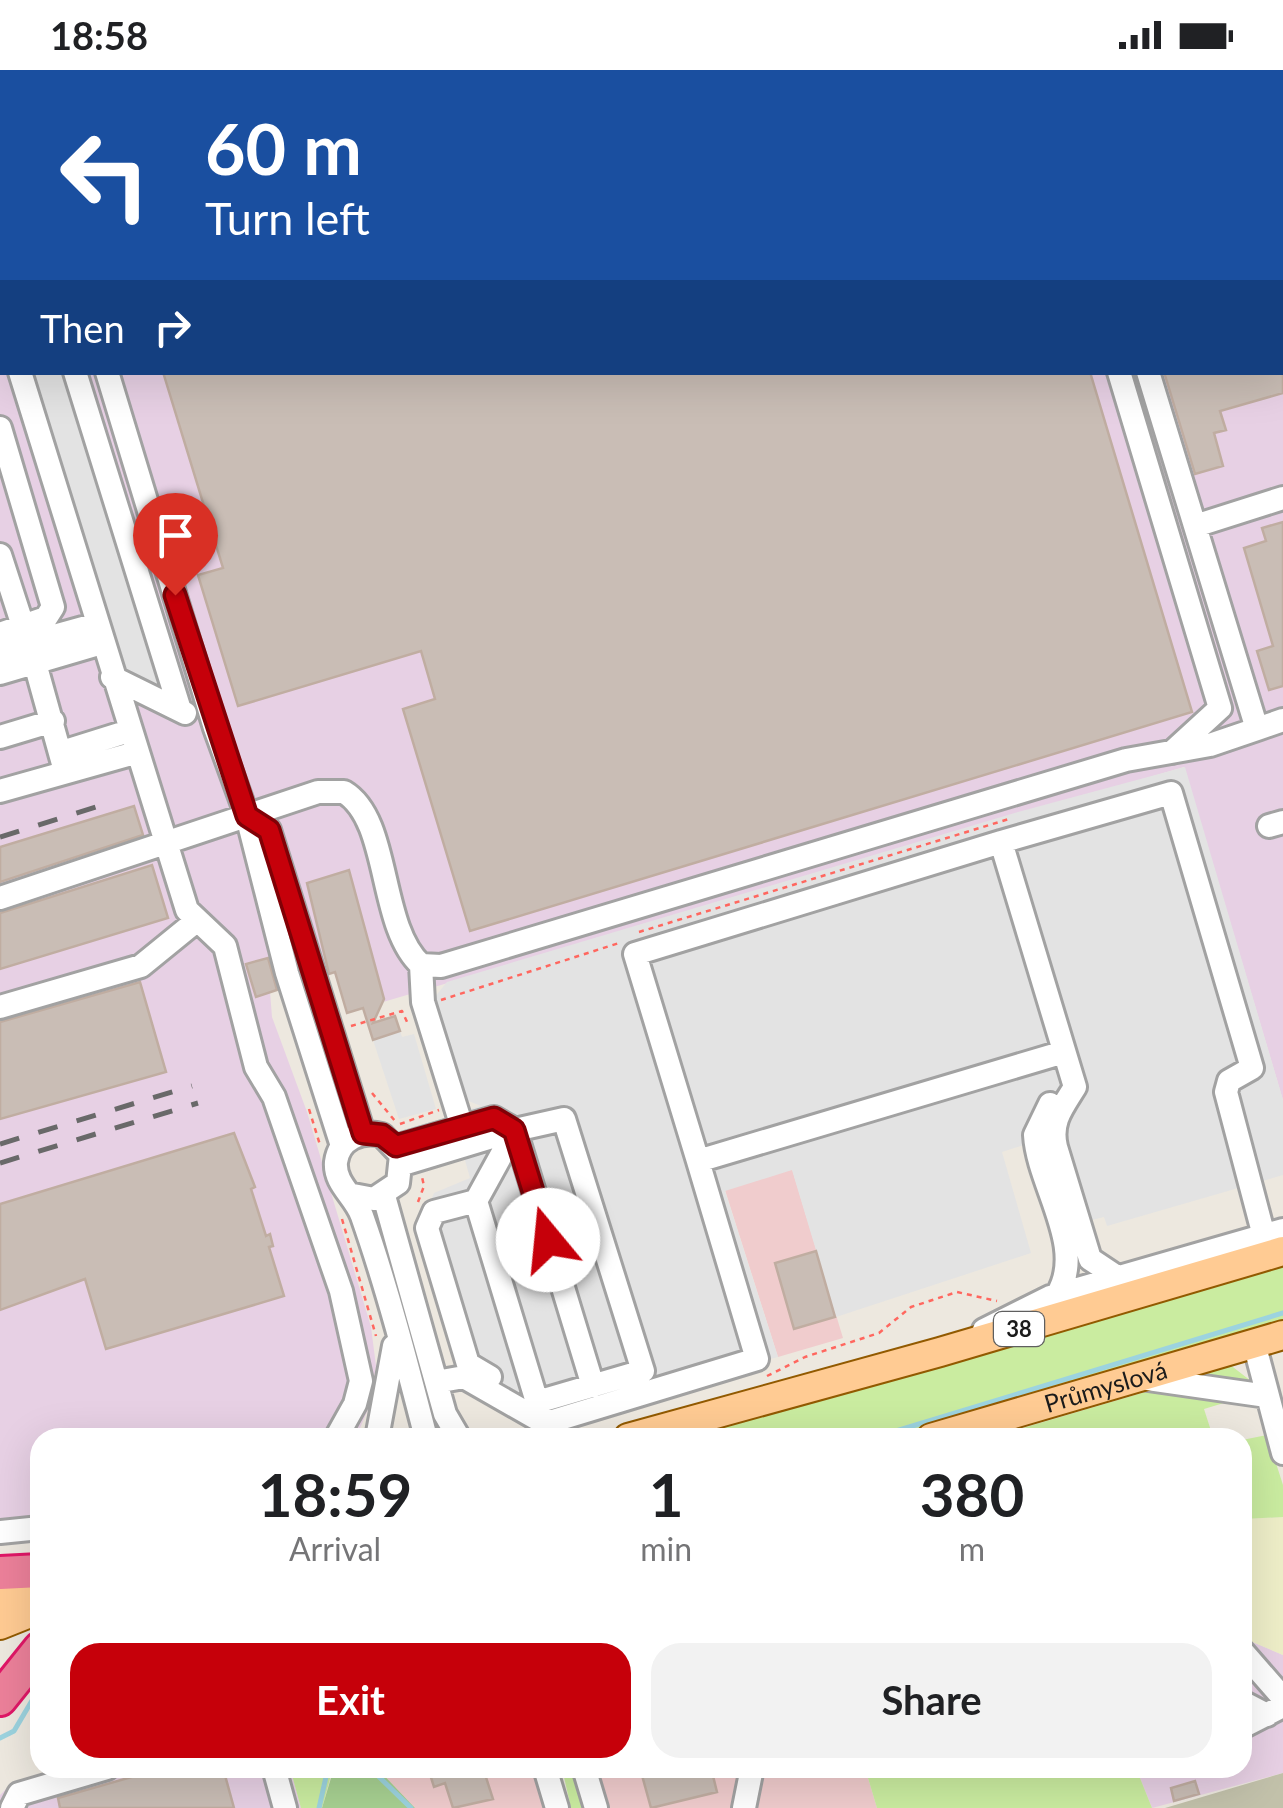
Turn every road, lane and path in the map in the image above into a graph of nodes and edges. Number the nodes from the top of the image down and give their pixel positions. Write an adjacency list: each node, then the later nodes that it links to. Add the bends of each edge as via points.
1 (21, 375): 11 (street)
2 (77, 375): 14 (street)
3 (108, 375): 13 (street)
4 (1120, 375): 25 (street, via 1220,708)
5 (1149, 375): 8 (street)
6 (0, 428): 10 (street, via 53,607 46,618)
7 (1283, 498): 8 (street)
8 (1195, 526): 22 (street)
9 (0, 554): 10 (street)
10 (11, 630)
11 (100, 633): 12 (street); 15 (street); 17 (street)
12 (0, 652)
13 (197, 670): 14 (street); 21 (street)
14 (168, 672): 18 (street)
15 (0, 673)
16 (38, 674): 20 (street)
17 (112, 677): 18 (street); 24 (street)
18 (180, 710): 21 (street)
19 (1283, 720): 22 (street)
20 (53, 721): 23 (street); 26 (street)
21 (215, 728): 28 (street)
22 (1257, 728): 25 (street)
23 (0, 737)
24 (132, 742): 26 (street); 29 (street)
25 (1172, 752): 33 (street, via 441,966)
26 (64, 762): 27 (street)
27 (0, 791)
28 (247, 816): 29 (street); 33 (street, via 318,792 353,798 363,810 404,944); 41 (street, via 269,830); 43 (street)
29 (164, 842): 31 (street); 32 (street)
30 (1001, 842): 37 (street); 44 (street, via 635,954); 48 (street, via 1171,794 1252,1068 1229,1081 1226,1092)
31 (0, 898)
32 (196, 922): 34 (street, via 140,966); 62 (street, via 224,946 256,1067 274,1097 355,1342 362,1381)
33 (421, 965): 39 (street, via 424,1002)
34 (0, 1007)
35 (346, 1027): 36 (path, via 402,1011)
36 (418, 1032)
37 (1068, 1063): 44 (street); 49 (street, via 1075,1086 1052,1131 1090,1259); 50 (street, via 1036,1148 1068,1256)
38 (444, 1102): 42 (path)
39 (462, 1127): 40 (street, via 494,1118); 42 (street)
40 (514, 1130): 42 (street); 47 (street); 59 (street); 59 (street, via 564,1119 637,1353 642,1371)
41 (363, 1133): 42 (street); 43 (street)
42 (399, 1145): 46 (street, via 398,1182)
43 (342, 1146): 45 (street, via 336,1173)
44 (698, 1161): 58 (street, via 758,1359 541,1421 464,1377)
45 (353, 1196): 46 (street); 52 (street)
46 (384, 1196): 58 (street)
47 (476, 1201): 61 (street); 61 (street, via 434,1212 427,1228 468,1364)
48 (1277, 1239): 49 (street); 55 (main road, 38)
49 (1117, 1278): 50 (street)
50 (1057, 1295): 55 (street)
51 (1011, 1297): 56 (path, via 994,1302 957,1292 912,1307 879,1334)
52 (393, 1322): 63 (street); 64 (street)
53 (1283, 1335): 54 (main road, Průmyslová)
54 (1254, 1343): 57 (main road, Průmyslová); 60 (street)
55 (940, 1352): 66 (main road, 38)
56 (752, 1378)
57 (1138, 1378): 60 (street); 67 (main road, Průmyslová)
58 (436, 1382): 65 (street)
59 (593, 1386): 61 (street)
60 (1273, 1400): 68 (street)
61 (537, 1402)
62 (342, 1428)
63 (379, 1428)
64 (423, 1428)
65 (455, 1428)
66 (666, 1428)
67 (966, 1428)
68 (1283, 1453)
69 (30, 1529): 70 (street)
70 (0, 1532)
71 (30, 1572): 72 (highway)
72 (0, 1573)
73 (30, 1587): 74 (main road)
74 (0, 1598)
75 (30, 1613): 76 (main road)
76 (0, 1625)
77 (30, 1662): 79 (highway)
78 (1252, 1666): 81 (street)
79 (0, 1699)
80 (1252, 1703): 81 (street)
81 (1278, 1706): 82 (street)
82 (1252, 1721)
83 (79, 1778): 88 (street)
84 (277, 1778): 89 (street)
85 (548, 1778): 90 (street)
86 (587, 1778): 91 (street)
87 (750, 1778): 92 (street)
88 (16, 1801)
89 (285, 1808)
90 (557, 1808)
91 (596, 1808)
92 (744, 1808)

